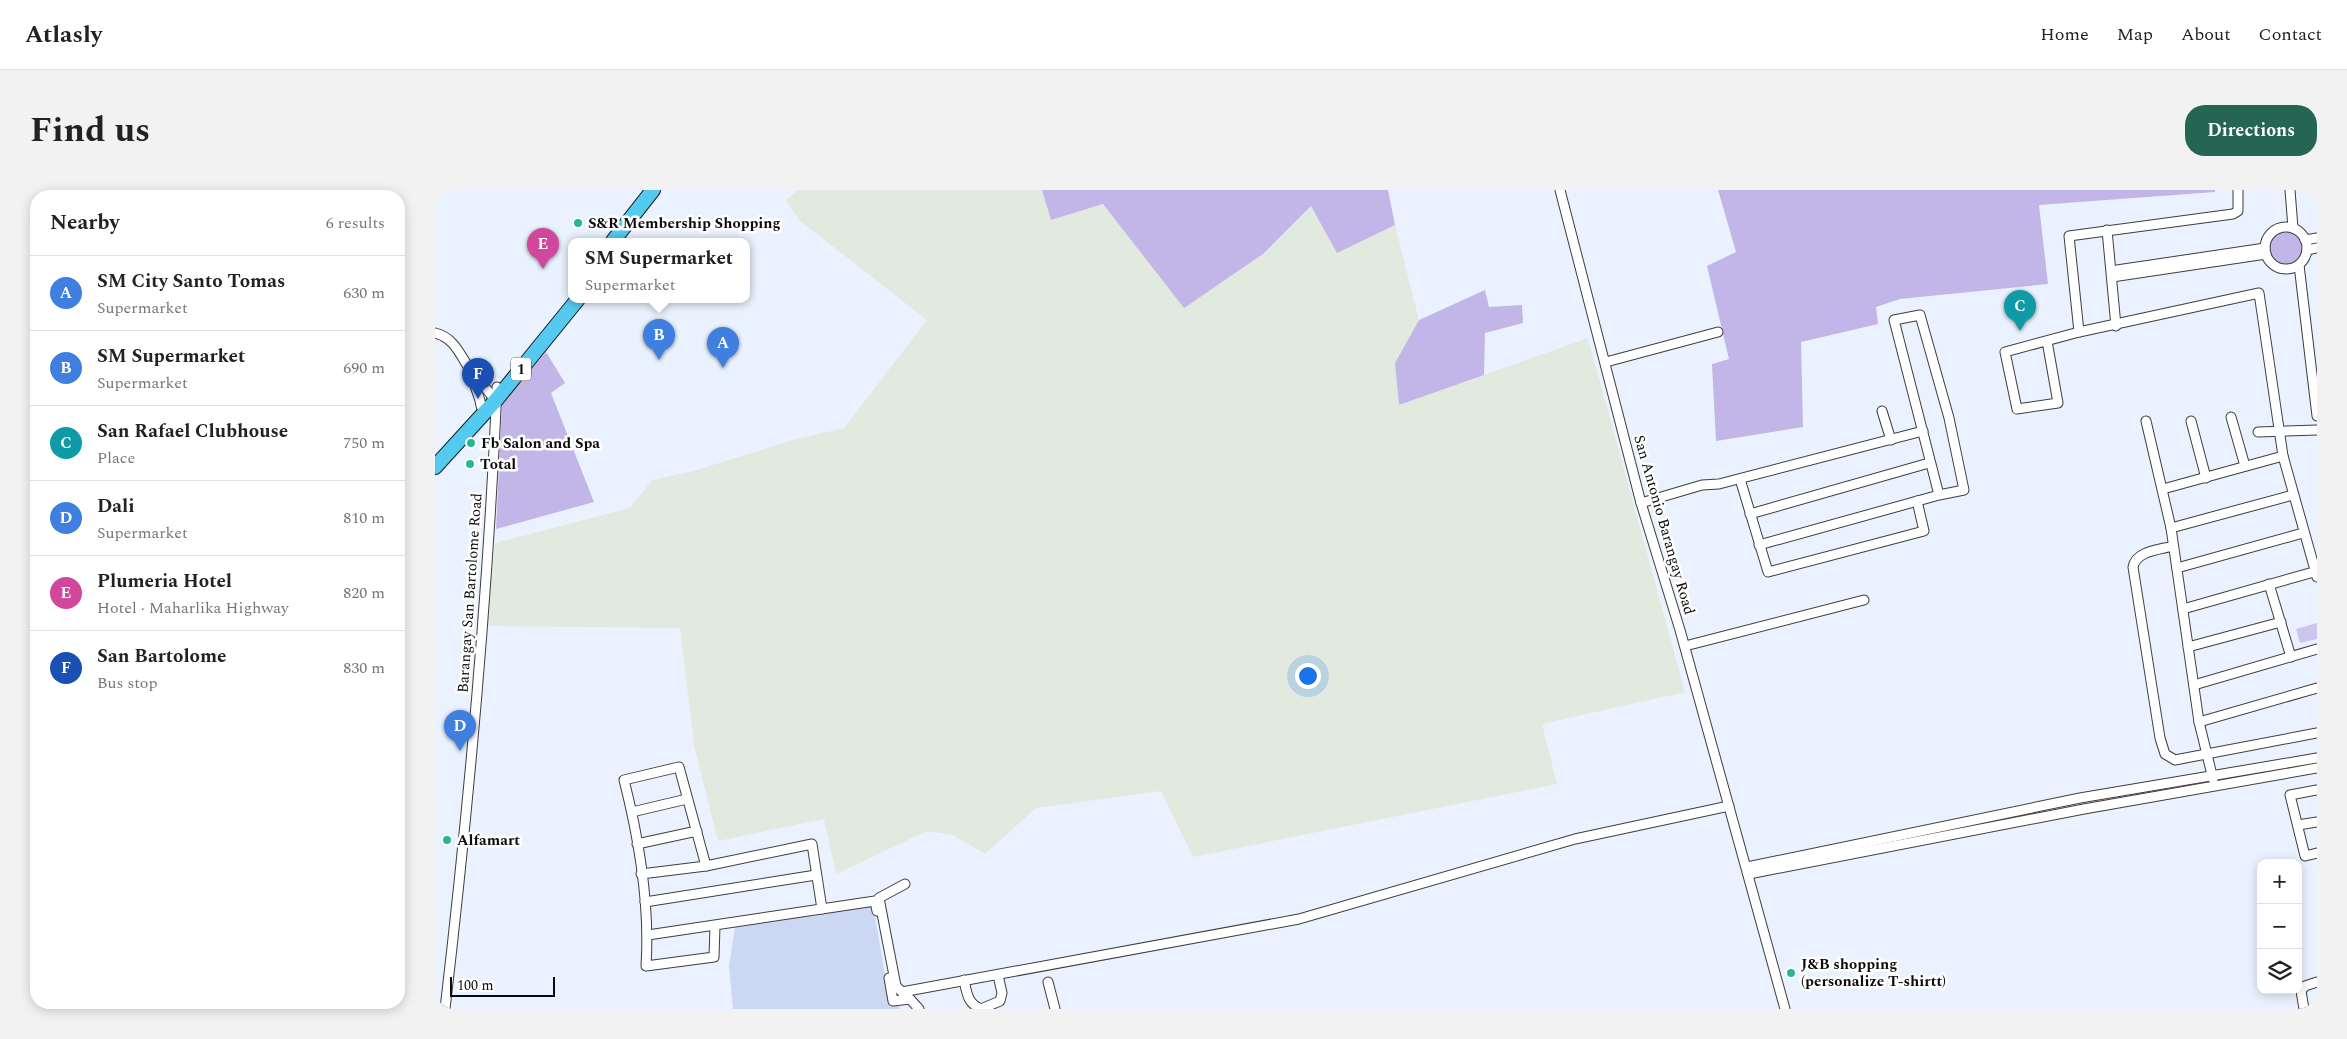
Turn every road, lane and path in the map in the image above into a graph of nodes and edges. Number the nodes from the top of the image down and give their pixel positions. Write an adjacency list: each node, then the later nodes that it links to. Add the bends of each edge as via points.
1 (653, 190): 8 (highway)
2 (663, 190): 9 (highway)
3 (1560, 190): 24 (street, San Antonio Barangay Road)
4 (2238, 190): 7 (street, via 2239,207 2233,214)
5 (2290, 190): 6 (street)
6 (2293, 228): 11 (street); 14 (street, via 2274,231 2266,241)
7 (2107, 230): 16 (street); 21 (street, via 2069,236)
8 (615, 238)
9 (625, 238)
10 (2317, 238): 11 (street)
11 (2305, 240): 13 (street)
12 (2317, 248): 13 (street)
13 (2307, 250): 15 (street)
14 (2265, 251): 15 (street, via 2273,266 2279,269); 16 (street)
15 (2299, 265): 28 (street)
16 (2111, 274): 19 (street)
17 (568, 296): 26 (highway, 1)
18 (574, 303): 26 (highway, 1)
19 (2116, 326): 21 (street); 35 (street, via 2259,293)
20 (1718, 332): 24 (street)
21 (2079, 332): 23 (street)
22 (435, 333): 25 (street, via 457,347)
23 (2047, 341): 23 (street, via 2005,352 2017,409 2058,402)
24 (1605, 362): 47 (street, San Antonio Barangay Road)
25 (474, 375): 26 (street); 26 (street, via 473,381 480,395)
26 (491, 397): 40 (highway, 1); 95 (street, Barangay San Bartolome Road, via 481,638)
27 (1882, 411): 36 (street)
28 (2317, 416)
29 (2231, 417): 39 (street)
30 (2146, 421): 43 (street)
31 (2191, 421): 41 (street)
32 (2317, 430): 35 (street)
33 (1923, 431): 36 (street); 38 (street); 45 (street, via 1894,320 1920,314 1949,418 1964,490)
34 (2258, 432): 35 (street)
35 (2281, 432): 37 (street)
36 (1891, 440): 42 (street)
37 (2283, 456): 39 (street); 44 (street)
38 (1929, 463): 45 (street); 48 (street)
39 (2245, 466): 41 (street)
40 (435, 468)
41 (2206, 478): 43 (street)
42 (1740, 479): 47 (street, via 1702,485); 48 (street)
43 (2163, 489): 49 (street)
44 (2293, 494): 49 (street); 50 (street)
45 (1939, 495): 46 (street)
46 (1917, 501): 51 (street); 51 (street, via 1923,531 1768,572)
47 (1641, 503): 59 (street, San Antonio Barangay Road)
48 (1750, 514): 51 (street)
49 (2171, 528): 52 (street)
50 (2303, 533): 53 (street); 54 (street)
51 (1759, 545)
52 (2173, 546): 53 (street); 67 (street, via 2139,556 2133,567 2160,738 2170,759)
53 (2177, 568): 57 (street)
54 (2317, 573): 55 (street)
55 (2269, 584): 57 (street); 58 (street)
56 (1864, 600): 59 (street)
57 (2183, 609): 60 (street)
58 (2281, 622): 60 (street); 62 (street)
59 (1685, 646): 74 (street, San Antonio Barangay Road)
60 (2189, 647): 63 (street)
61 (2317, 649): 62 (street)
62 (2291, 657): 63 (street)
63 (2194, 685): 65 (street)
64 (2317, 688): 65 (street)
65 (2199, 722): 67 (street)
66 (2317, 733): 67 (street)
67 (2206, 754): 70 (street)
68 (2317, 758): 70 (street)
69 (2317, 768): 71 (street)
70 (2213, 774): 71 (street); 82 (street, via 2080,798)
71 (2215, 786): 82 (street)
72 (2317, 790): 77 (street, via 2290,795)
73 (687, 799): 75 (street); 75 (street, via 679,766 624,780); 78 (street)
74 (1729, 806): 82 (street, San Antonio Barangay Road); 90 (street, via 1575,839 1299,919)
75 (632, 812): 79 (street)
76 (2317, 822): 77 (street)
77 (2298, 825): 80 (street, via 2305,856)
78 (697, 831): 79 (street); 81 (street)
79 (637, 844): 83 (street)
80 (2317, 854)
81 (706, 866): 83 (street); 84 (street, via 812,844)
82 (1748, 870): 99 (street, San Antonio Barangay Road)
83 (641, 874): 86 (street)
84 (816, 875): 86 (street); 87 (street)
85 (905, 884): 91 (street, via 879,898 896,986 902,992)
86 (645, 902): 89 (street)
87 (822, 909): 88 (street); 96 (street, via 875,901 893,1001 910,999)
88 (715, 926): 89 (street); 89 (street, via 714,957 646,966)
89 (648, 935)
90 (998, 975): 91 (street); 94 (street, via 1002,992 1000,1001)
91 (964, 980): 97 (street, via 968,998 973,1006)
92 (1048, 982): 98 (street)
93 (2317, 982): 100 (street, via 2301,991)
94 (991, 1008): 97 (street)
95 (445, 1009)
96 (919, 1009)
97 (981, 1009)
98 (1055, 1009)
99 (1785, 1009)
100 (2304, 1009)

